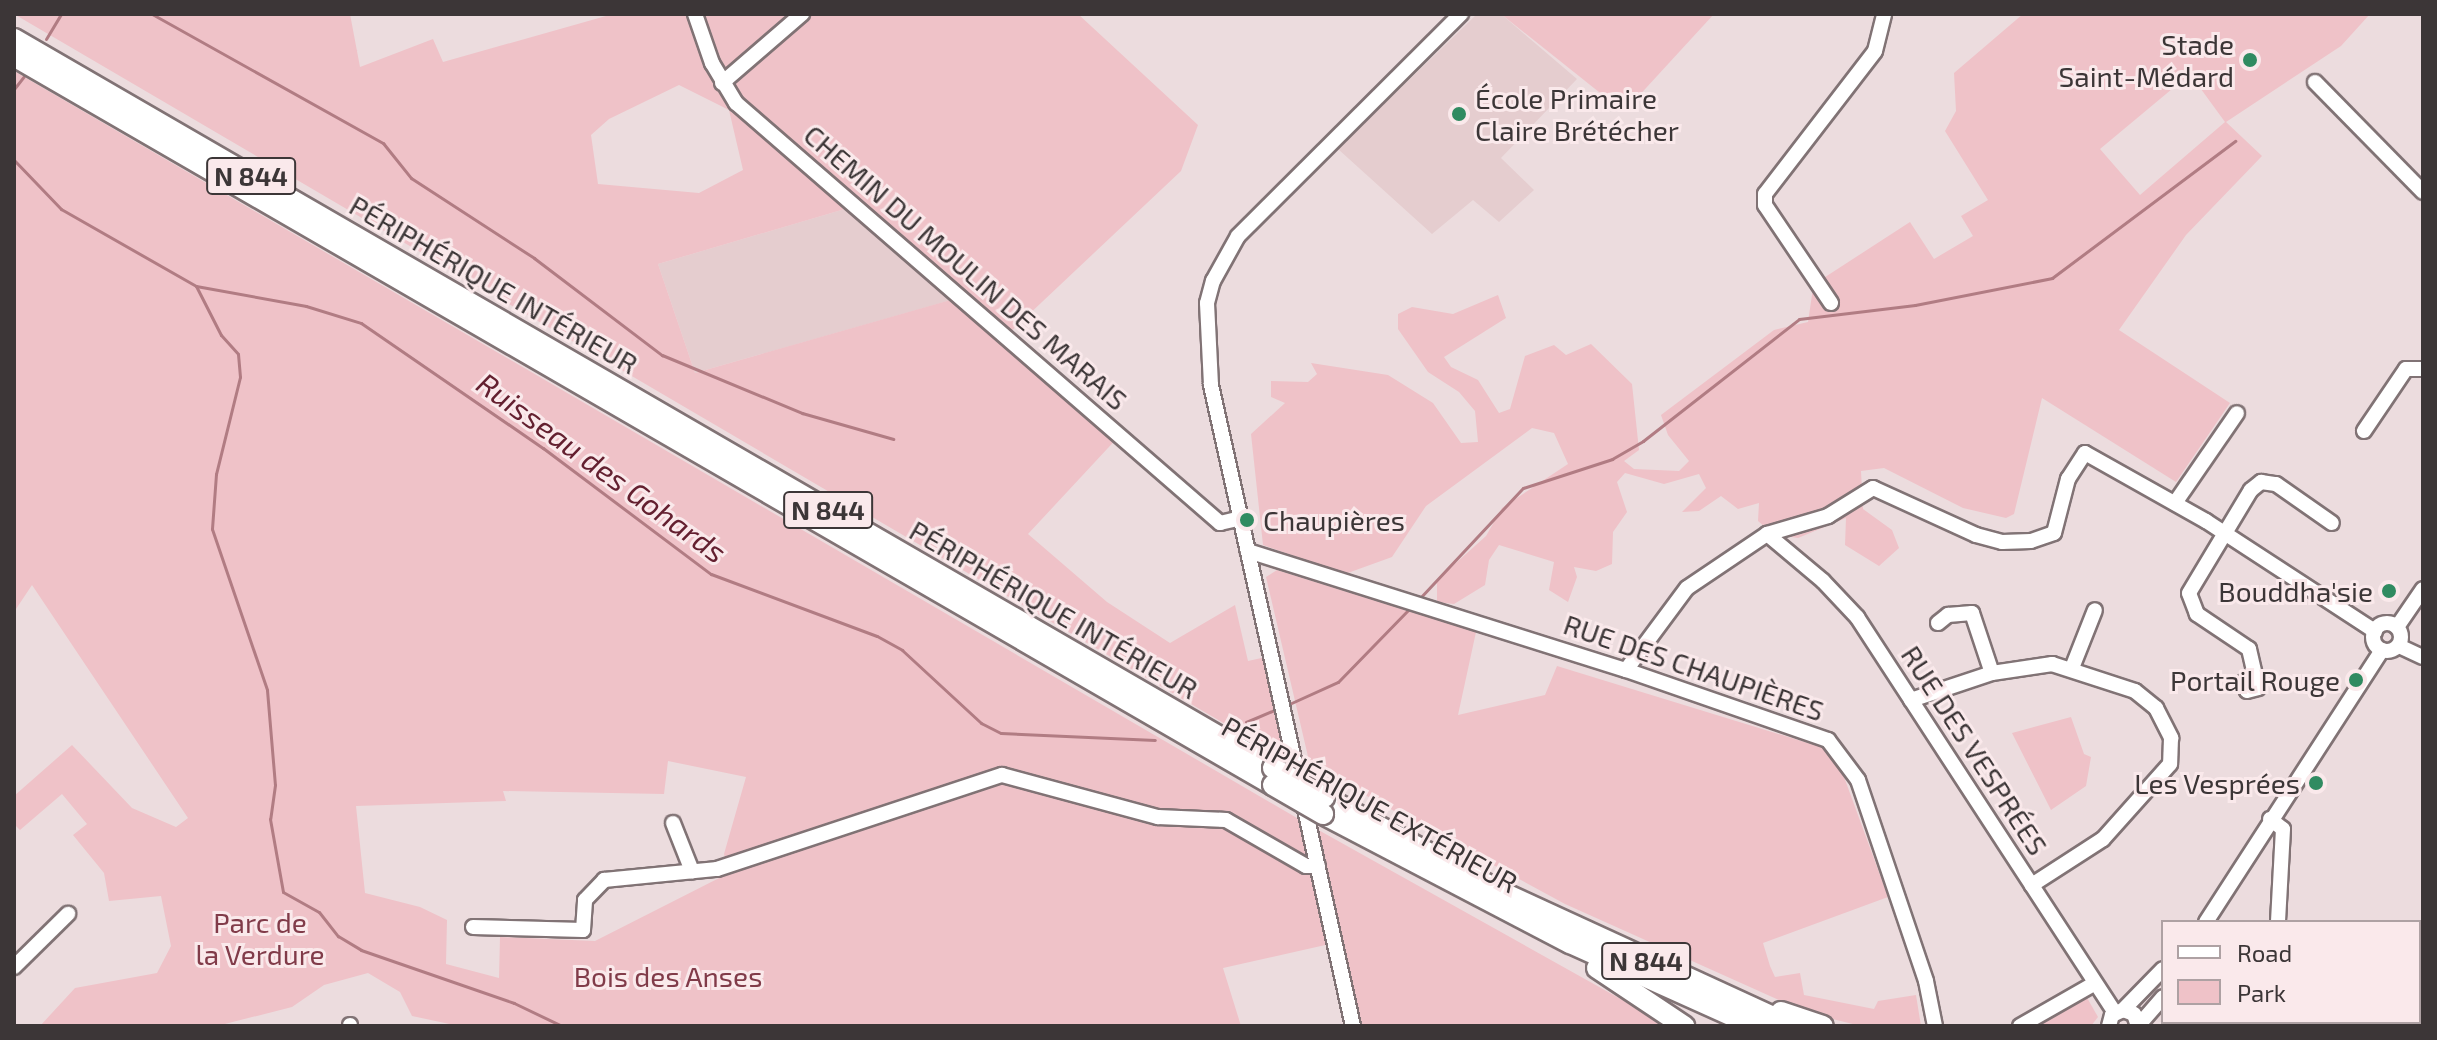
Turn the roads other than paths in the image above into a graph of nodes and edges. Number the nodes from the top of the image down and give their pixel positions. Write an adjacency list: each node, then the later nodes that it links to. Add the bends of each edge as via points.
1 (695, 14): 8 (street, CHEMIN DU MOULIN DES MARAIS)
2 (802, 14): 8 (street)
3 (1461, 14): 15 (street, via 1238,236 1213,281 1206,354)
4 (1884, 14): 10 (street, via 1875,51 1765,194 1771,213)
5 (14, 39): 33 (highway, PÉRIPHÉRIQUE INTÉRIEUR / N 844)
6 (14, 56): 33 (highway, PÉRIPHÉRIQUE EXTÉRIEUR / N 844)
7 (2315, 82): 9 (street)
8 (722, 83): 15 (street, CHEMIN DU MOULIN DES MARAIS, via 736,103 1220,523)
9 (2423, 192)
10 (1831, 303)
11 (2423, 369): 13 (street, via 2406,369)
12 (2237, 413): 14 (street)
13 (2364, 431)
14 (2175, 503): 17 (street, via 2089,453 2079,455 2054,533 2031,541 1992,540 1873,488 1828,516); 18 (street)
15 (1241, 518): 19 (street)
16 (2332, 523): 18 (street, via 2276,484 2261,482)
17 (1767, 534): 29 (street, via 1687,588); 32 (street, RUE DES VESPRÉES, via 1857,617)
18 (2224, 534): 24 (street); 31 (street, via 2189,601 2197,614 2249,649)
19 (1248, 551): 29 (street, RUE DES CHAUPIÈRES); 37 (street)
20 (2423, 589): 23 (street)
21 (2095, 610): 28 (street)
22 (1938, 623): 30 (street, via 1948,615 1972,613)
23 (2397, 627): 24 (street, via 2385,623); 25 (street)
24 (2375, 631): 26 (street, via 2373,640)
25 (2399, 646): 26 (street); 27 (street)
26 (2382, 650): 35 (street)
27 (2423, 657)
28 (2072, 668): 30 (street, via 2052,664); 39 (street, via 2147,698 2174,753 2163,774 2103,839)
29 (1626, 670): 55 (street, RUE DES CHAUPIÈRES, via 1806,729 1841,751 1858,780 1926,981)
30 (1992, 673): 32 (street)
31 (2253, 677)
32 (1911, 700): 39 (street, RUE DES VESPRÉES)
33 (1273, 777): 34 (highway, PÉRIPHÉRIQUE INTÉRIEUR / N 844, bridge)
34 (1324, 806): 44 (highway, PÉRIPHÉRIQUE EXTÉRIEUR / N 844); 50 (highway, PÉRIPHÉRIQUE INTÉRIEUR / N 844)
35 (2270, 819): 41 (street); 42 (street, via 2283,829)
36 (673, 823): 38 (street)
37 (1318, 866): 38 (street, via 1306,866 1226,820 1158,817 1012,774 717,869); 51 (street)
38 (692, 871): 43 (street, via 604,880 585,900 583,930)
39 (2032, 885): 47 (street, RUE DES VESPRÉES)
40 (68, 914): 45 (street)
41 (2207, 920)
42 (2278, 920)
43 (473, 927)
44 (1570, 943): 50 (highway, PÉRIPHÉRIQUE EXTÉRIEUR / N 844); 52 (highway, via 1578,956)
45 (14, 967)
46 (2161, 971): 49 (street)
47 (2092, 985): 49 (street, RUE DES VESPRÉES); 56 (street)
48 (2161, 999): 57 (street)
49 (2112, 1019): 57 (street, RUE DES VESPRÉES, via 2134,1014)
50 (1759, 1020): 53 (highway, PÉRIPHÉRIQUE INTÉRIEUR / N 844); 54 (highway, via 1781,1012)
51 (1353, 1026)
52 (1684, 1026)
53 (1792, 1026)
54 (1823, 1026)
55 (1935, 1026)
56 (2020, 1026)
57 (2138, 1026)

